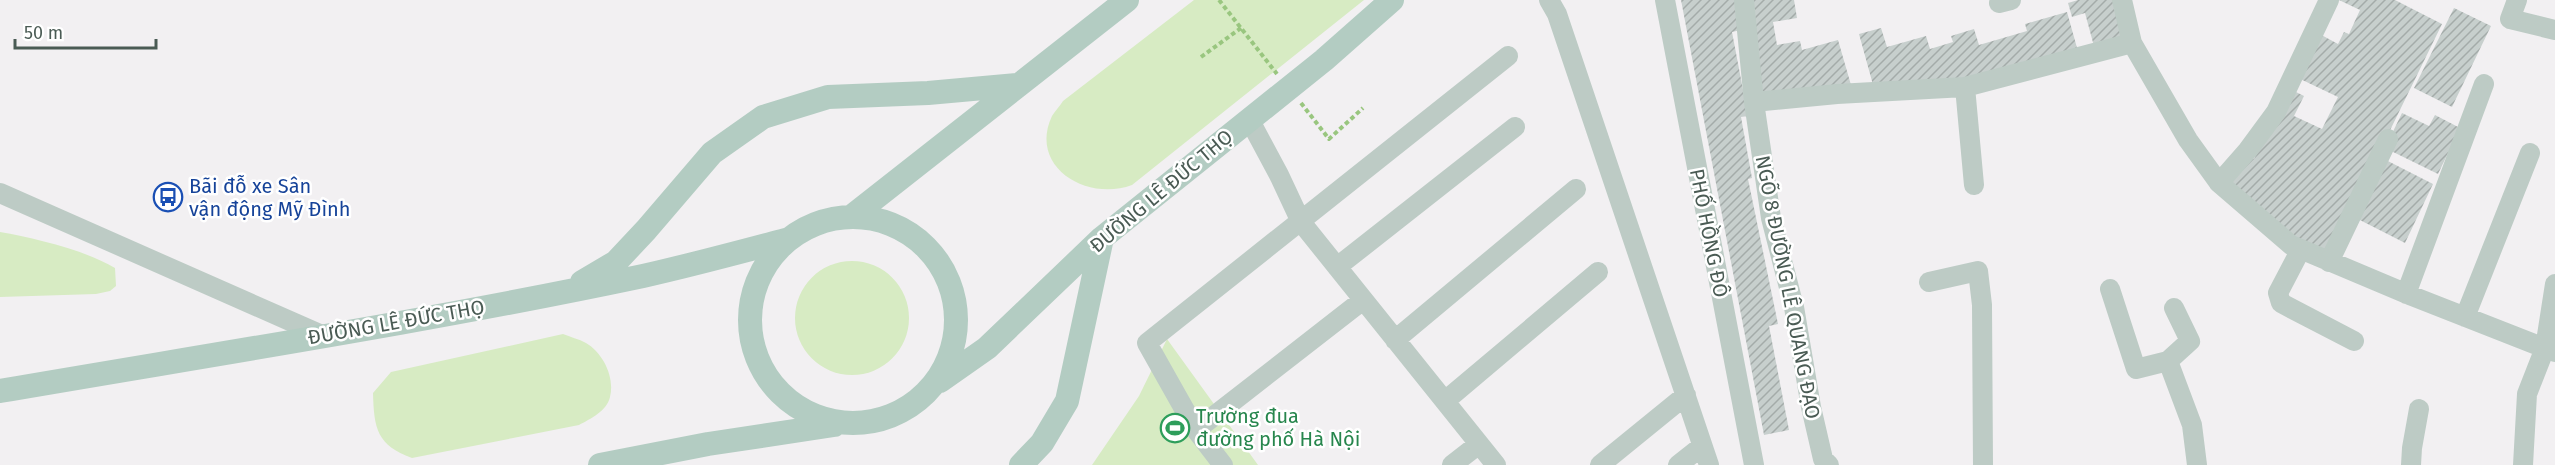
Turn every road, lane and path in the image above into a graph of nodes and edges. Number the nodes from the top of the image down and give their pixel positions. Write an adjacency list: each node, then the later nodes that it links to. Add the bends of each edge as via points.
1 (1127, 0): 17 (main road)
2 (1219, 0): 10 (path)
3 (1392, 0): 22 (main road, ĐƯỜNG LÊ ĐỨC THỌ)
4 (1549, 0): 53 (street)
5 (1665, 0): 68 (street, PHỐ HỒNG ĐÔ)
6 (1744, 0): 20 (street, NGÕ 8 ĐƯỜNG LÊ QUANG ĐẠO)
7 (2122, 0): 12 (street)
8 (2329, 0): 26 (street, via 2276,112)
9 (2517, 0): 11 (street, via 2510,19)
10 (1241, 28): 14 (path); 15 (path)
11 (2555, 30)
12 (2132, 43): 18 (street); 26 (street, via 2188,140)
13 (1508, 56): 31 (street)
14 (1201, 57)
15 (1278, 74)
16 (2484, 84): 42 (street)
17 (1017, 85): 30 (main road); 41 (main road, via 828,98 763,117 712,153 616,262)
18 (1965, 87): 20 (street); 27 (street)
19 (1300, 102): 21 (path, via 1329,139)
20 (1754, 102): 69 (street, NGÕ 8 ĐƯỜNG LÊ QUANG ĐẠO, via 1771,218 1794,307 1823,459)
21 (1363, 108)
22 (1249, 119): 31 (street); 32 (main road, ĐƯỜNG LÊ ĐỨC THỌ)
23 (1515, 127): 36 (street)
24 (2388, 139): 35 (street)
25 (2530, 153): 45 (street)
26 (2219, 183): 34 (street, via 2291,245)
27 (1974, 185)
28 (1576, 189): 47 (street)
29 (0, 193): 46 (street)
30 (850, 217): 33 (main road, via 818,223); 51 (main road, via 884,221 914,236 938,260 952,290 956,324 950,357)
31 (1301, 222): 36 (street); 57 (street, via 1147,343)
32 (1102, 238): 51 (main road, ĐƯỜNG LÊ ĐỨC THỌ, via 987,348); 61 (main road, via 1067,401 1042,443)
33 (789, 240): 41 (main road, ĐƯỜNG LÊ ĐỨC THỌ); 56 (main road, via 766,266 752,298 751,333 761,367 782,395 811,415)
34 (2301, 249): 35 (street); 48 (street, via 2278,293 2281,303)
35 (2329, 262): 42 (street)
36 (1337, 267): 43 (street)
37 (1598, 272): 54 (street)
38 (1929, 282): 70 (street, via 1978,271 1982,304)
39 (2555, 284): 49 (street)
40 (2109, 289): 50 (street, via 2136,369)
41 (568, 291): 46 (main road, ĐƯỜNG LÊ ĐỨC THỌ)
42 (2406, 294): 45 (street)
43 (1363, 300): 47 (street); 57 (street)
44 (2174, 308): 50 (street, via 2190,341)
45 (2465, 317): 49 (street)
46 (324, 336): 52 (main road, ĐƯỜNG LÊ ĐỨC THỌ)
47 (1395, 340): 54 (street)
48 (2354, 341)
49 (2550, 350): 73 (street, via 2527,394)
50 (2168, 361): 71 (street, via 2192,425)
51 (933, 386): 56 (main road, via 909,408 878,422)
52 (0, 391)
53 (1686, 395): 59 (street); 65 (street)
54 (1444, 401): 58 (street)
55 (2420, 409): 72 (street)
56 (844, 424): 60 (main road, via 708,444)
57 (1196, 430): 62 (street)
58 (1479, 444): 63 (street); 64 (street)
59 (1702, 446): 66 (street); 67 (street)
60 (605, 465)
61 (1021, 465)
62 (1223, 465)
63 (1452, 465)
64 (1496, 465)
65 (1600, 465)
66 (1678, 465)
67 (1709, 465)
68 (1754, 465)
69 (1828, 465)
70 (1983, 465)
71 (2197, 465)
72 (2411, 465)
73 (2523, 465)

